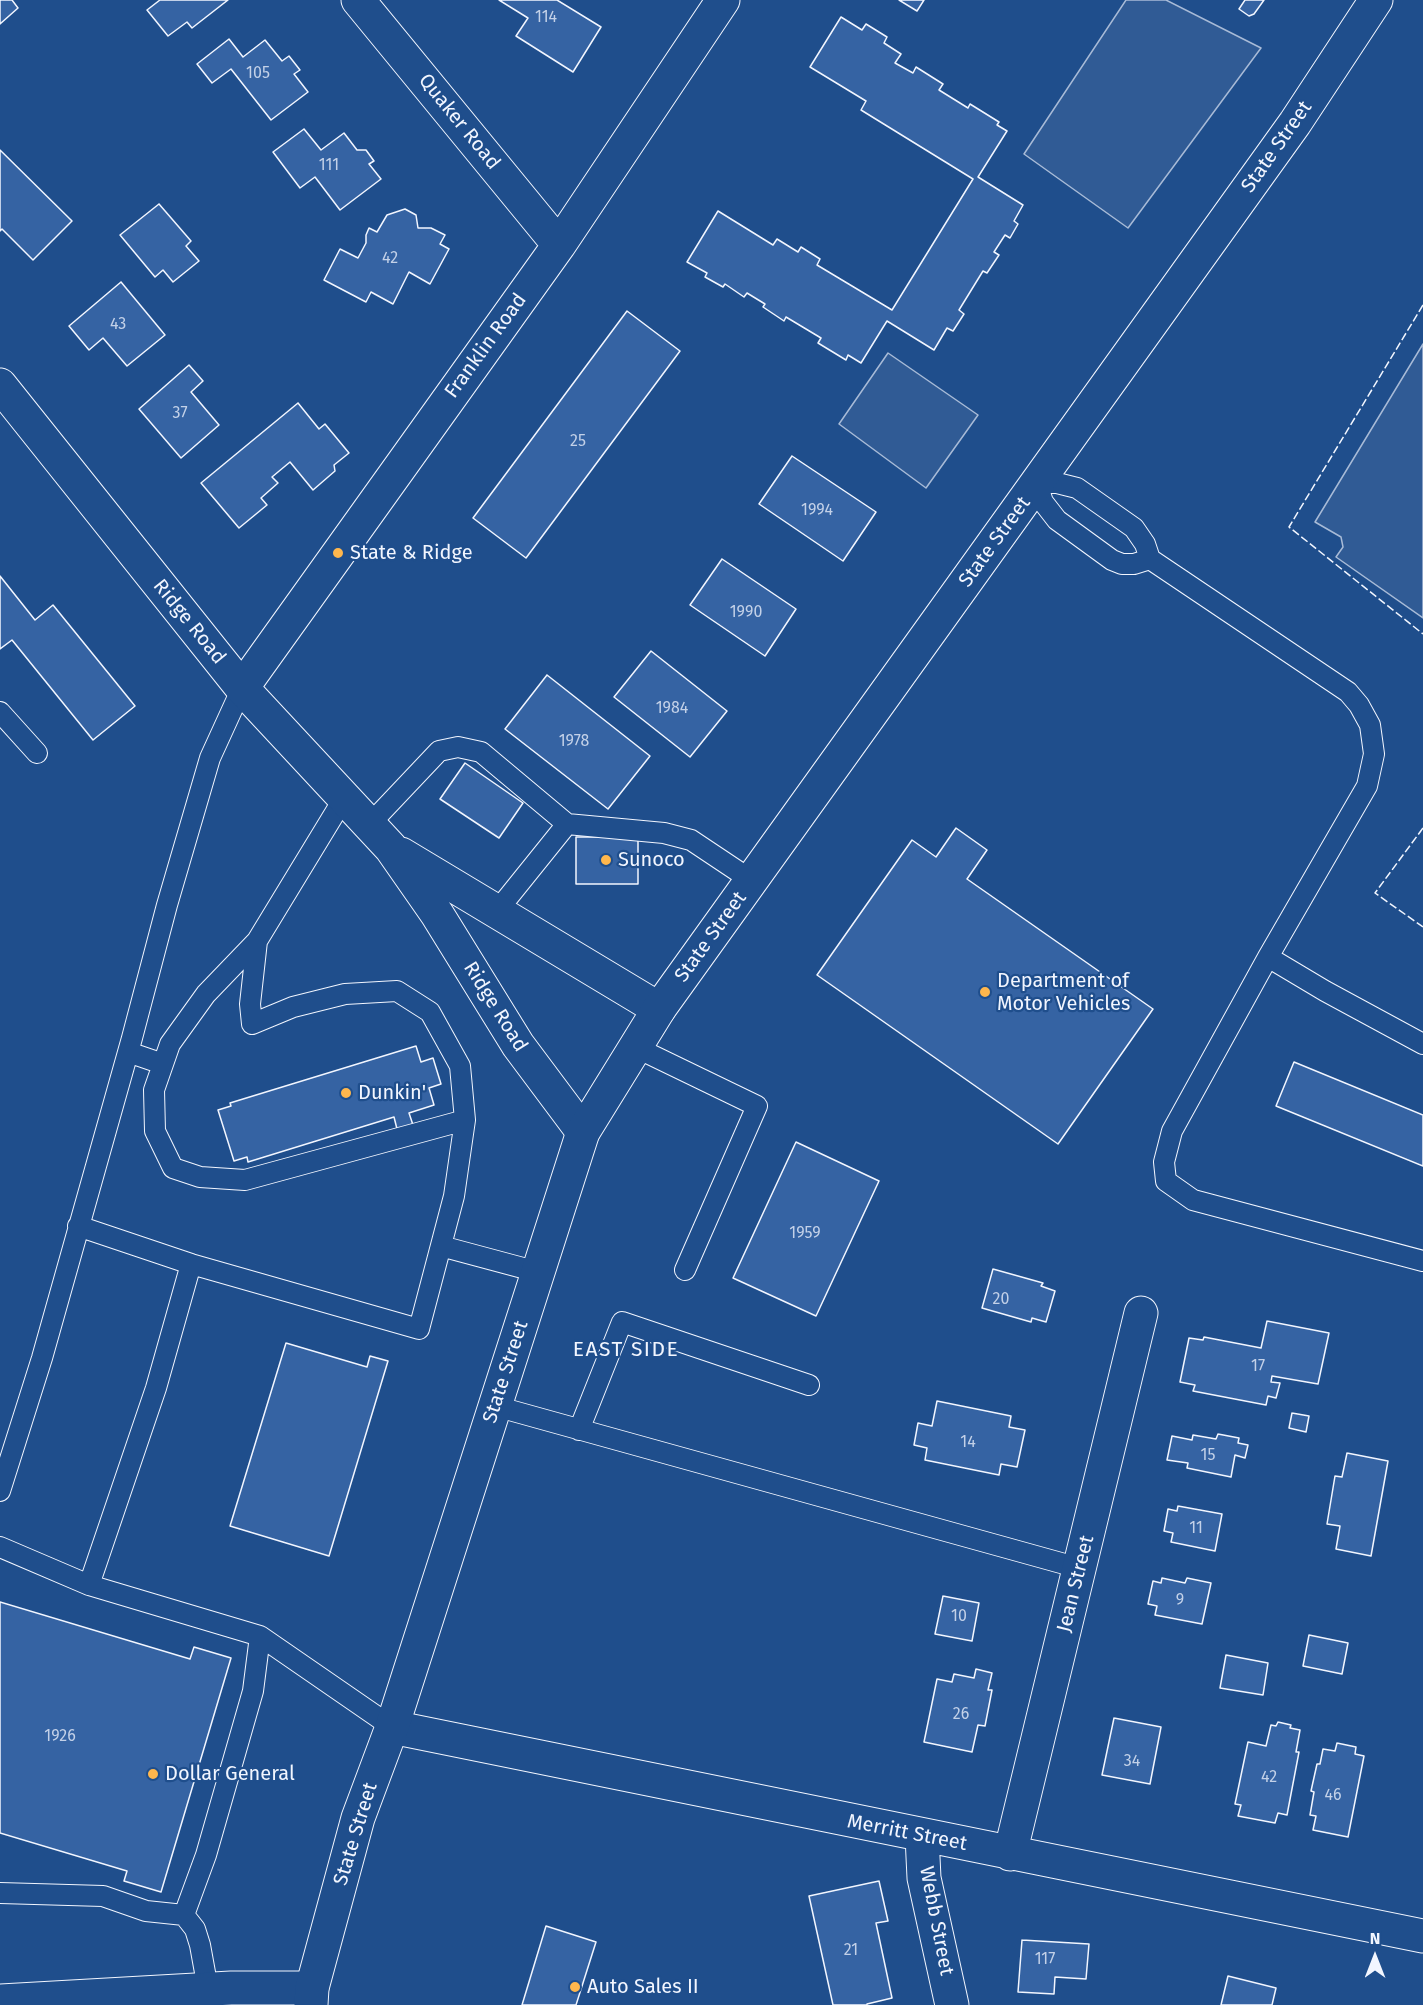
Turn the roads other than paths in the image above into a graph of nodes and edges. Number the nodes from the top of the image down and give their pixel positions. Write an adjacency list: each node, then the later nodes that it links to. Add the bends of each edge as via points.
1 (358, 0): 4 (street, Quaker Road)
2 (723, 0): 4 (street, Franklin Road)
3 (1376, 0): 6 (street, State Street, via 1295,123)
4 (559, 245): 8 (street, Franklin Road)
5 (0, 385): 8 (street, Ridge Road)
6 (1037, 483): 7 (lane, via 1077,488 1134,528); 7 (lane, via 1043,502 1057,520 1112,560 1134,564); 15 (street, State Street)
7 (1150, 559): 18 (lane, via 1348,692 1370,725 1374,754 1367,786)
8 (242, 688): 11 (street, Ridge Road); 22 (lane, via 210,758)
9 (0, 712): 10 (lane)
10 (38, 753)
11 (344, 798): 13 (street, Ridge Road); 17 (lane)
12 (567, 824): 13 (lane, via 481,752 458,747 439,751); 15 (lane, via 664,833 692,840); 16 (lane)
13 (369, 825): 14 (street, Ridge Road)
14 (391, 848): 16 (street, Ridge Road); 25 (street, Ridge Road, via 518,1045)
15 (751, 880): 19 (street, State Street)
16 (497, 912): 19 (street, Ridge Road)
17 (257, 941): 23 (lane, via 206,994 170,1044); 24 (lane, via 250,1004 252,1024 293,1007 345,994 397,991 430,1012 460,1066)
18 (1268, 957): 20 (lane); 28 (lane, via 1172,1131 1164,1162 1166,1181 1193,1200)
19 (659, 1009): 21 (street, State Street)
20 (1423, 1044)
21 (635, 1047): 25 (street, State Street); 30 (lane, via 757,1106)
22 (128, 1052): 23 (lane); 26 (lane)
23 (163, 1064): 24 (lane, via 154,1090 155,1131 173,1168 200,1177 245,1180)
24 (465, 1120): 27 (lane, via 454,1196)
25 (583, 1132): 31 (street, State Street)
26 (78, 1226): 29 (lane); 36 (lane)
27 (441, 1246): 29 (lane, via 419,1329); 31 (lane)
28 (1423, 1261)
29 (191, 1264): 39 (lane, via 156,1388)
30 (684, 1270)
31 (538, 1272): 34 (street, State Street)
32 (1141, 1313): 38 (street, Jean Street)
33 (809, 1385): 35 (lane, via 622,1322)
34 (495, 1406): 35 (lane); 41 (street, State Street)
35 (579, 1430): 38 (lane)
36 (0, 1491)
37 (0, 1547): 39 (lane)
38 (1080, 1568): 43 (street, Jean Street)
39 (89, 1585): 40 (lane)
40 (260, 1636): 41 (lane); 45 (lane, via 253,1691 206,1855)
41 (392, 1727): 42 (street, Merritt Street); 48 (street, State Street, via 358,1818)
42 (922, 1836): 43 (street, Merritt Street); 50 (street, Webb Street, via 924,1878)
43 (1010, 1854): 46 (street, Merritt Street)
44 (0, 1893): 45 (lane, via 103,1896 146,1911)
45 (184, 1915): 47 (lane, via 195,1929)
46 (1423, 1936)
47 (208, 1989): 48 (street); 49 (street)
48 (311, 1996)
49 (0, 2001)
50 (952, 2005)

